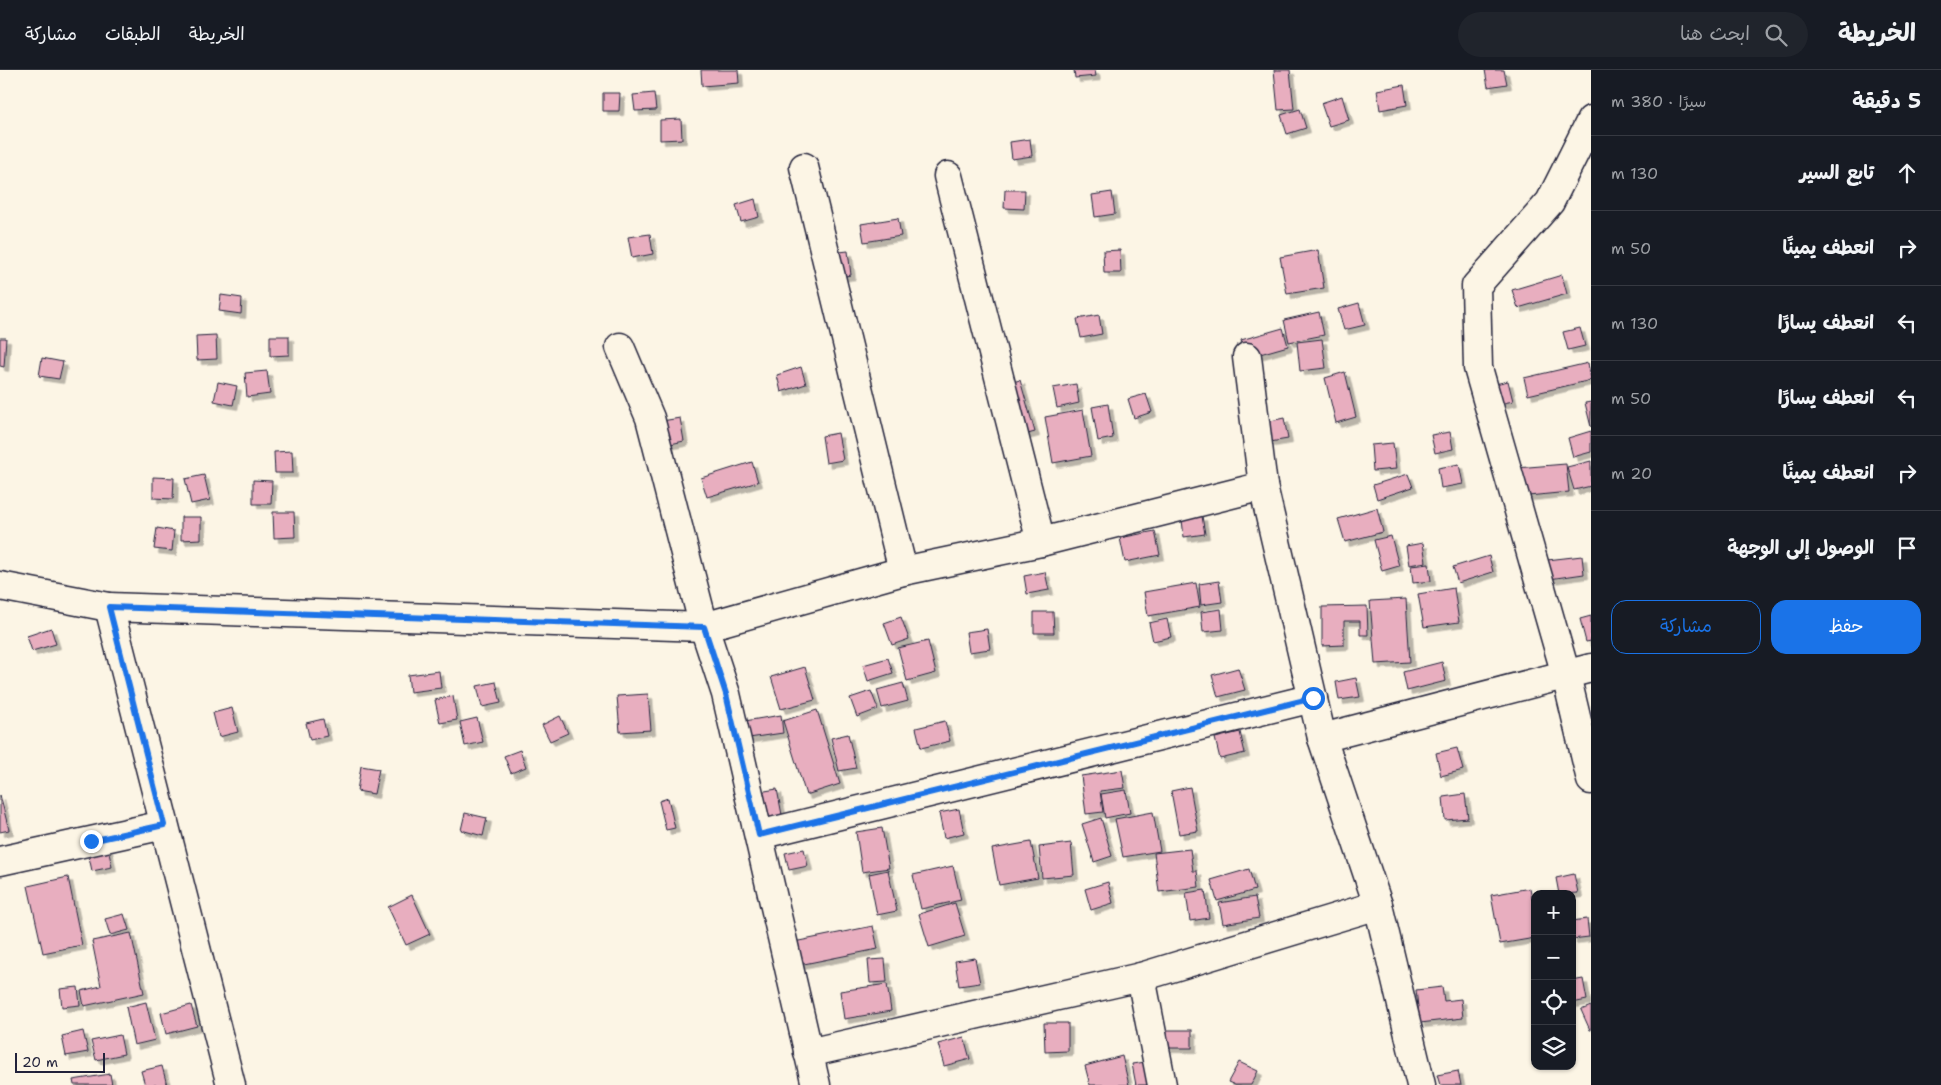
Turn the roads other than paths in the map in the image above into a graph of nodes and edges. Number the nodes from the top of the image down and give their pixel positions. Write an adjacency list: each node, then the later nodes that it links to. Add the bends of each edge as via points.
1 (1591, 120): 12 (street, via 1550,202 1476,286 1478,368)
2 (804, 167): 8 (street)
3 (948, 176): 7 (street)
4 (620, 347): 11 (street, via 650,418)
5 (1247, 357): 6 (street)
6 (1263, 486): 7 (street); 13 (street)
7 (1041, 542): 8 (street)
8 (904, 571): 11 (street)
9 (0, 586): 10 (street)
10 (109, 607): 11 (street); 16 (street)
11 (704, 627): 17 (street, via 726,694)
12 (1579, 672): 14 (street); 15 (street)
13 (1313, 698): 14 (street); 17 (street)
14 (1322, 738): 19 (street)
15 (1591, 780)
16 (164, 825): 18 (street); 22 (street)
17 (759, 835): 21 (street)
18 (0, 861)
19 (1378, 905): 20 (street); 25 (street)
20 (1141, 977): 21 (street); 24 (street)
21 (808, 1053): 23 (street)
22 (231, 1085)
23 (816, 1085)
24 (1162, 1085)
25 (1421, 1085)

